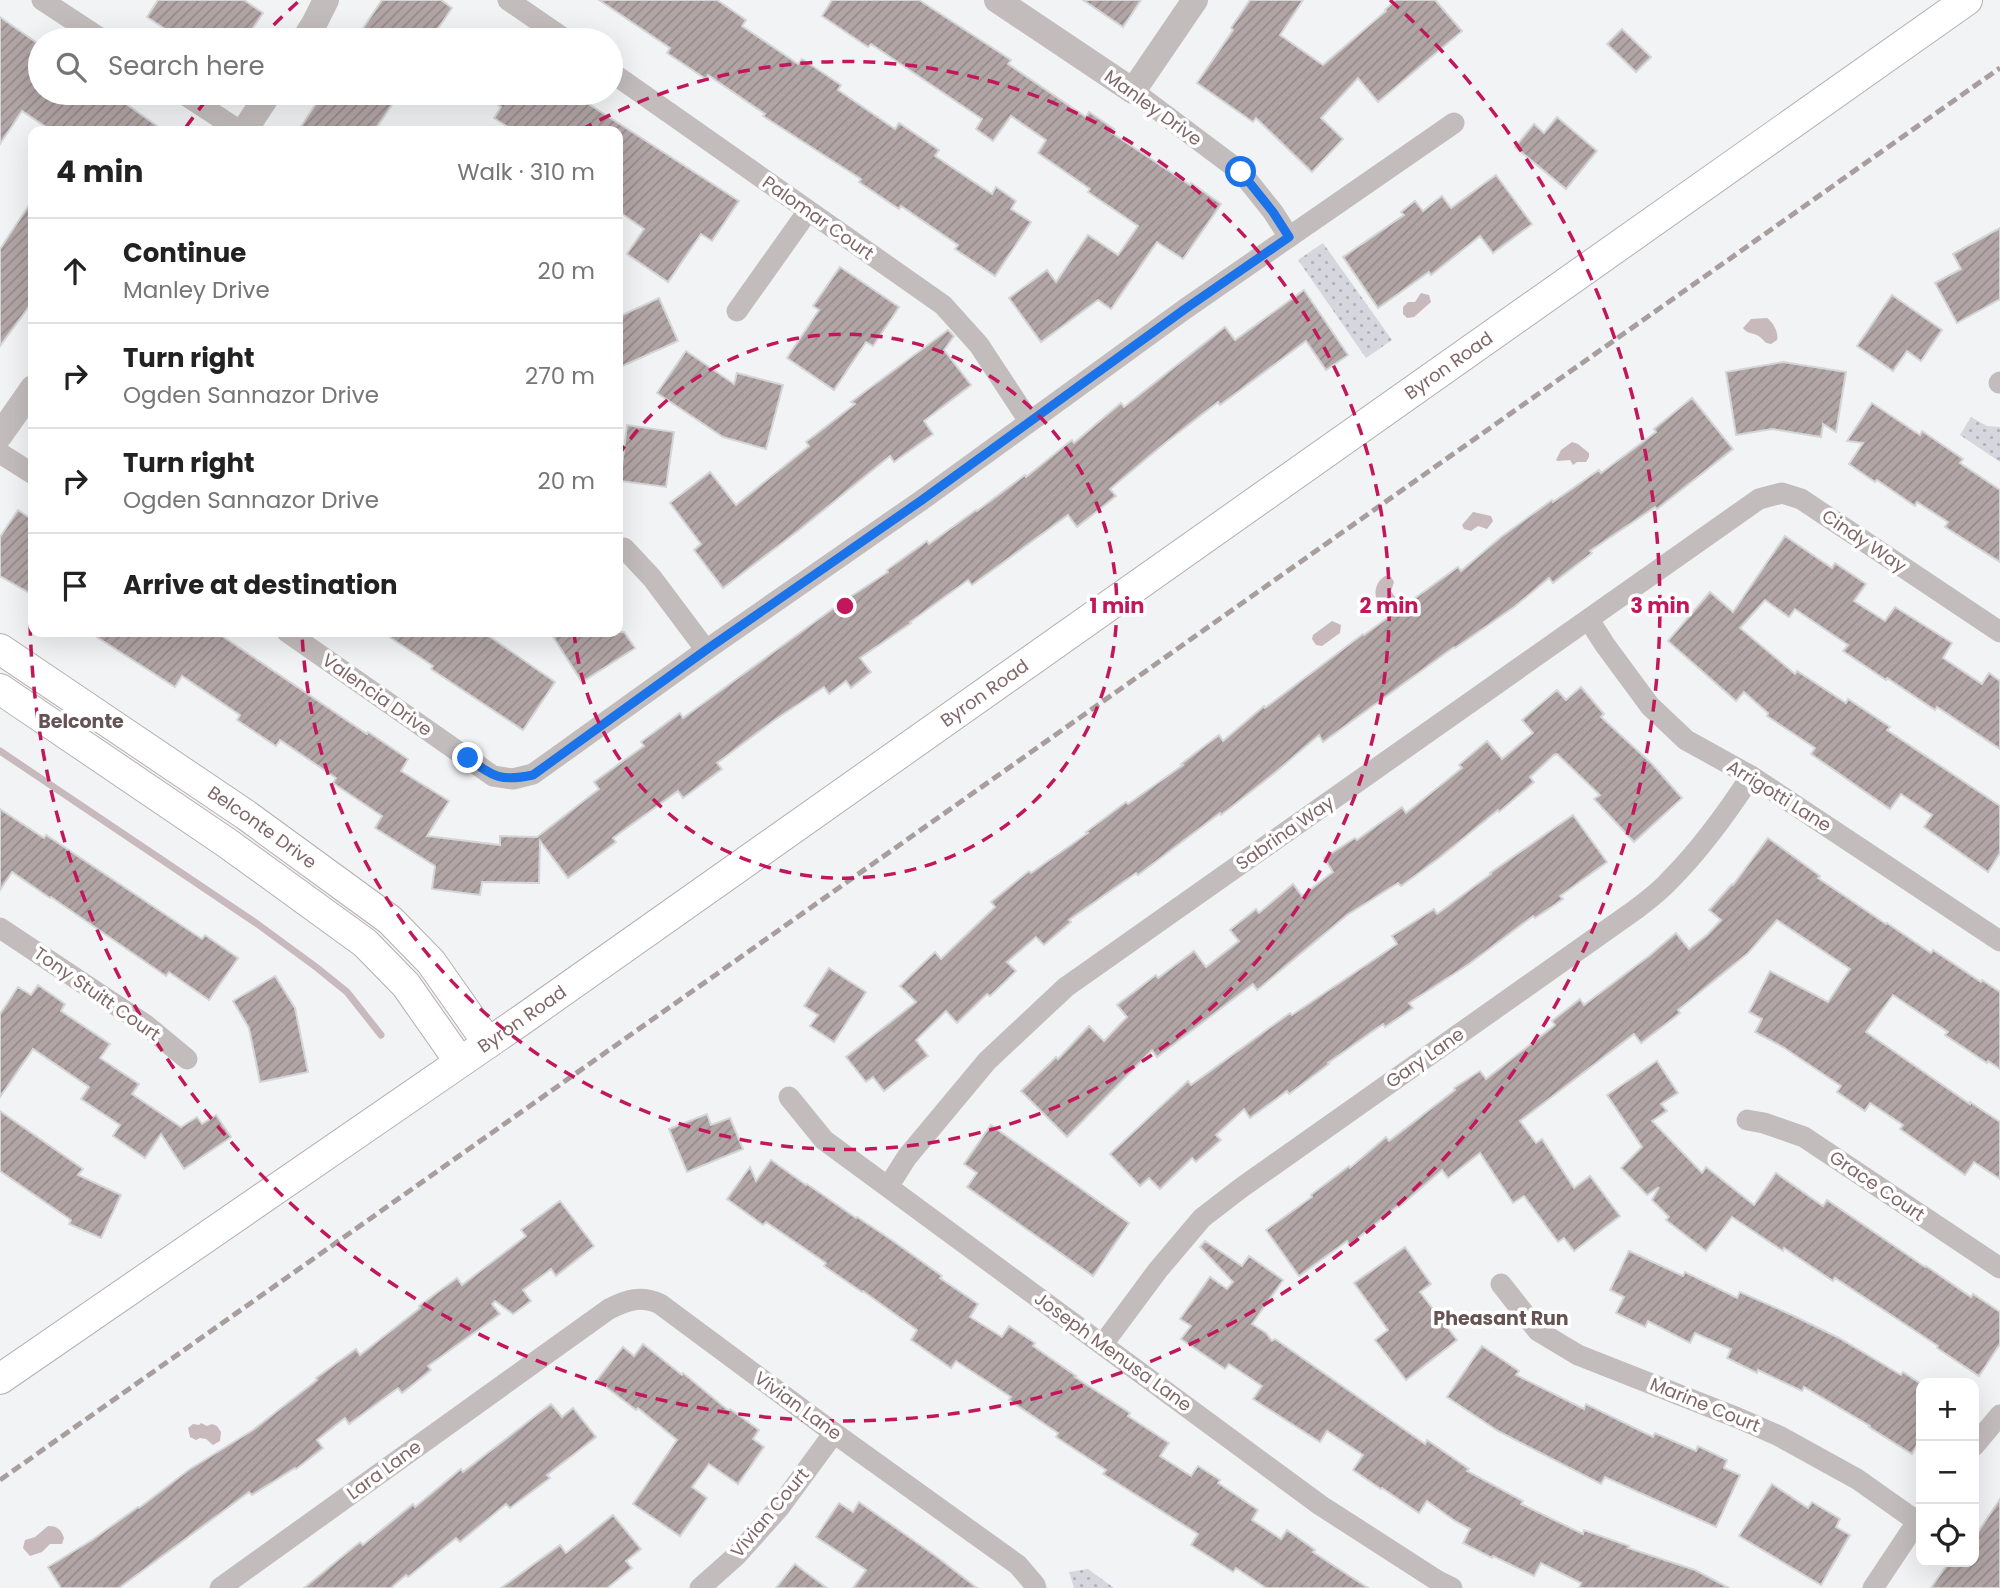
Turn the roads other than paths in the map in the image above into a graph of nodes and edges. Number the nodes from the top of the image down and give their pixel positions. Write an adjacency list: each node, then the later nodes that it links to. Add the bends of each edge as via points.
1 (42, 0): 7 (street)
2 (326, 0): 8 (street)
3 (508, 0): 9 (street)
4 (997, 0): 11 (street, Manley Drive)
5 (1195, 0): 11 (street)
6 (1967, 0): 36 (main road, Byron Road)
7 (85, 28)
8 (312, 28)
9 (549, 28)
10 (623, 80): 17 (street, Palomar Court)
11 (1133, 90): 18 (street, Manley Drive, via 1241,172)
12 (201, 105): 15 (street)
13 (260, 105): 16 (street)
14 (1454, 123): 18 (street, Valencia Drive)
15 (234, 126)
16 (246, 126)
17 (808, 211): 19 (street); 21 (street, Palomar Court, via 943,306 979,345)
18 (1289, 237): 21 (street, Valencia Drive)
19 (737, 311)
20 (28, 395): 22 (street)
21 (1029, 421): 31 (street, Valencia Drive)
22 (0, 435)
23 (0, 453): 24 (street)
24 (28, 471)
25 (1723, 524): 27 (street, Sabrina Way); 28 (street, Cindy Way, via 1759,499 1782,493 1801,499)
26 (624, 548): 31 (street)
27 (1589, 620): 33 (street, Arrigotti Lane, via 1650,706 1686,740); 41 (street, Sabrina Way, via 1066,987 987,1061 907,1157)
28 (2000, 632)
29 (294, 637): 31 (street, Valencia Drive, via 493,776 513,779 533,775)
30 (0, 649): 36 (main road, Belconte Drive, via 246,815 390,920 430,962)
31 (706, 650)
32 (0, 689): 38 (main road, Belconte Drive, via 228,843 365,943 406,985)
33 (1751, 776): 35 (street, Arrigotti Lane); 44 (street, Gary Lane, via 1704,842 1635,910 1202,1218)
34 (2, 932): 37 (street, Tony Stuitt Court, via 146,1025)
35 (2000, 941)
36 (488, 1044): 38 (main road, Byron Road)
37 (187, 1059)
38 (460, 1062): 46 (main road, Byron Road)
39 (789, 1097): 41 (street, Joseph Menusa Lane, via 824,1140)
40 (1747, 1120): 42 (street, Grace Court, via 1804,1137)
41 (888, 1187): 44 (street, Joseph Menusa Lane)
42 (2000, 1268)
43 (1501, 1284): 50 (street, Marine Court, via 1538,1331 1578,1355 1779,1436)
44 (1103, 1344): 55 (street, Joseph Menusa Lane, via 1320,1505)
45 (548, 1353): 48 (street, Vivian Lane, via 609,1309 625,1301 649,1299); 52 (street, Lara Lane)
46 (0, 1379)
47 (2000, 1415): 49 (street)
48 (834, 1433): 53 (street, Vivian Court, via 779,1508); 54 (street, Vivian Lane, via 1018,1565)
49 (1978, 1441)
50 (1916, 1516)
51 (1916, 1525): 56 (street)
52 (220, 1588)
53 (700, 1588)
54 (1035, 1588)
55 (1452, 1588)
56 (1873, 1588)

